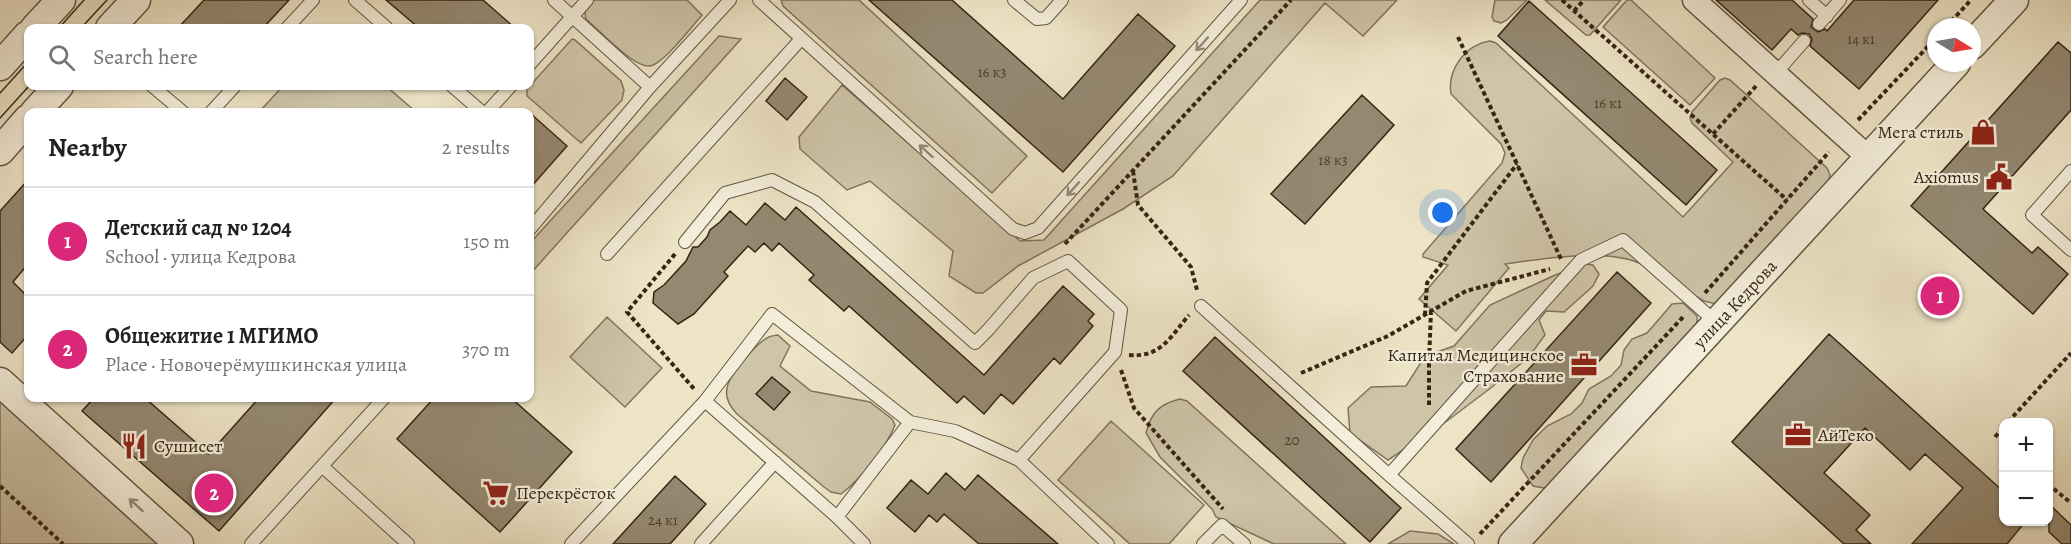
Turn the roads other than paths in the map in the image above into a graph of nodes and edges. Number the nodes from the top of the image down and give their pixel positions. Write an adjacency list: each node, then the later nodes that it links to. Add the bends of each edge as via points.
1 (61, 0): 17 (street)
2 (136, 0): 18 (street)
3 (313, 0): 19 (lane)
4 (355, 0): 20 (lane)
5 (554, 0): 16 (lane)
6 (586, 0): 16 (lane)
7 (730, 0): 29 (lane)
8 (759, 0): 23 (lane)
9 (1014, 0): 10 (lane, via 1037,19 1046,18)
10 (1062, 0)
11 (1694, 0): 27 (street)
12 (1809, 0): 13 (lane, via 1823,20)
13 (1840, 0)
14 (2014, 0): 21 (street)
15 (1236, 2): 23 (lane, one-way to 23, via 1038,228 1025,233 1013,229)
16 (572, 16): 25 (lane); 29 (lane)
17 (38, 24)
18 (114, 24)
19 (291, 24)
20 (382, 24)
21 (1981, 35)
22 (24, 39): 26 (street)
23 (801, 39): 47 (lane)
24 (1804, 41): 27 (lane)
25 (534, 59)
26 (0, 66)
27 (1773, 71): 42 (street)
28 (1948, 72): 42 (street, улица Кедрова)
29 (650, 87): 44 (lane)
30 (55, 90): 35 (street)
31 (157, 90): 36 (lane)
32 (231, 90): 37 (lane)
33 (457, 90): 38 (lane)
34 (506, 90): 39 (lane)
35 (39, 108)
36 (178, 108)
37 (215, 108)
38 (479, 108)
39 (488, 108)
40 (24, 124): 41 (street)
41 (0, 151)
42 (1868, 157): 49 (street, улица Кедрова)
43 (2071, 171): 46 (lane, via 2032,215)
44 (534, 223)
45 (685, 242): 54 (lane, via 725,193 772,180 815,202 975,343 1033,278 1068,261 1121,310 1115,352)
46 (2071, 250)
47 (607, 254)
48 (1201, 306): 57 (lane)
49 (1717, 323): 57 (lane, via 1623,240 1581,260); 69 (street, улица Кедрова)
50 (0, 382): 59 (street, one-way to 50)
51 (705, 401): 53 (lane, via 772,314); 55 (lane); 62 (lane)
52 (380, 402): 56 (lane)
53 (910, 422): 54 (lane, via 955,430); 58 (lane)
54 (1019, 460): 65 (lane)
55 (774, 462): 58 (lane); 63 (lane)
56 (323, 467): 60 (lane); 61 (lane)
57 (1389, 475): 68 (lane)
58 (837, 517): 64 (lane)
59 (179, 544)
60 (251, 544)
61 (408, 544)
62 (571, 544)
63 (701, 544)
64 (864, 544)
65 (1108, 544)
66 (1203, 544): 67 (lane, via 1222,525)
67 (1244, 544)
68 (1468, 544)
69 (1513, 544)

